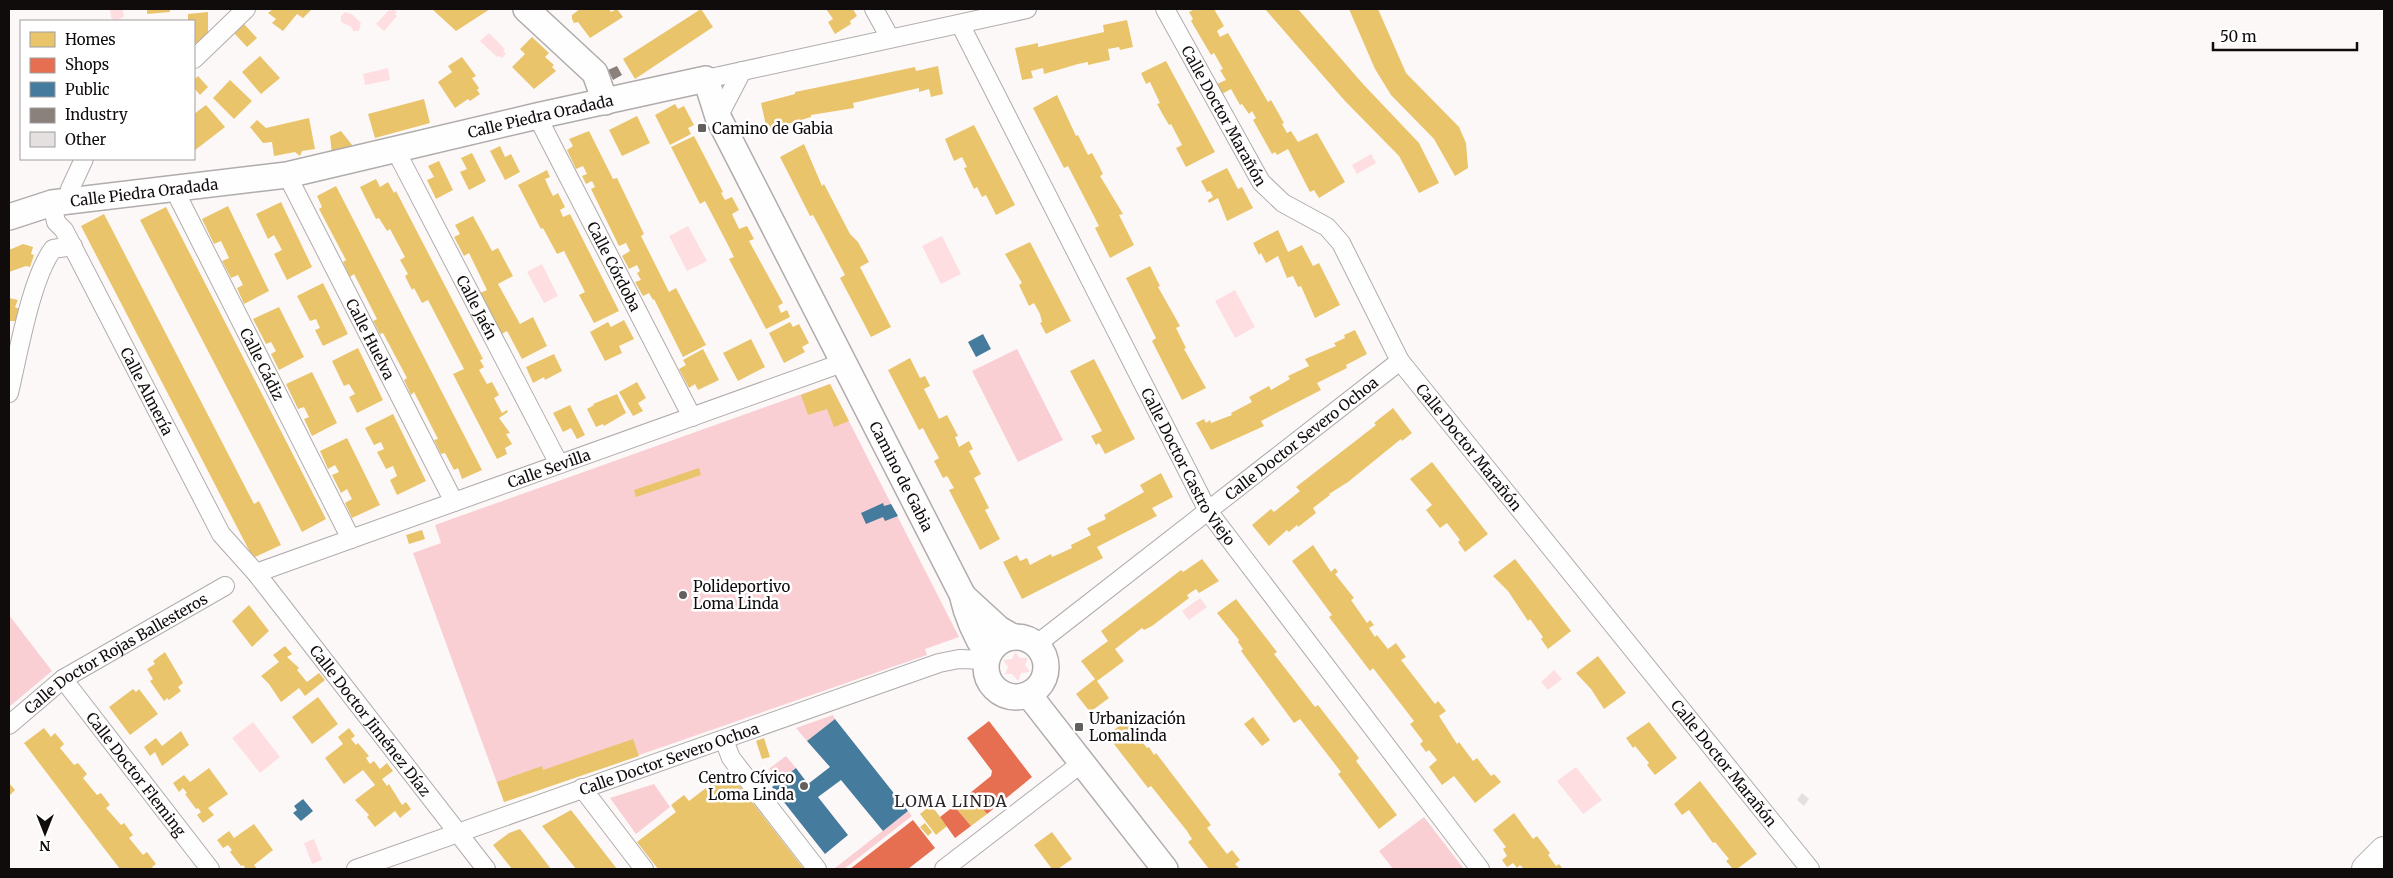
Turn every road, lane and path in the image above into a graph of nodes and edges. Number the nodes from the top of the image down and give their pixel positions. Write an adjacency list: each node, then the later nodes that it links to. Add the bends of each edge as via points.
1 (246, 9): 8 (street)
2 (526, 9): 11 (street, via 595,74)
3 (874, 9): 7 (street)
4 (1027, 9): 6 (street, Calle Piedra Oradada)
5 (1165, 9): 23 (street, Calle Doctor Marañón, via 1261,182 1283,203 1326,227 1340,242)
6 (960, 24): 7 (street, Calle Piedra Oradada); 29 (street, Calle Doctor Castro Viejo)
7 (890, 38): 9 (street, Calle Piedra Oradada)
8 (195, 58)
9 (742, 71): 10 (street, Calle Piedra Oradada); 13 (street)
10 (700, 80): 11 (street, Calle Piedra Oradada); 13 (street, Camino de Gabia)
11 (605, 102): 12 (street, Calle Piedra Oradada)
12 (537, 116): 14 (street, Calle Piedra Oradada); 26 (street, Calle Córdoba)
13 (718, 117): 24 (street, Camino de Gabia)
14 (396, 150): 16 (street, Calle Piedra Oradada); 27 (street, Calle Jaén)
15 (84, 160): 18 (street)
16 (287, 175): 17 (street, Calle Piedra Oradada); 28 (street, Calle Huelva)
17 (174, 189): 18 (street, Calle Piedra Oradada); 30 (street, Calle Cádiz)
18 (60, 209): 19 (street, Calle Piedra Oradada); 20 (street, Calle Almería, via 64,230); 21 (street, via 40,254)
19 (9, 217)
20 (73, 246): 21 (street, via 54,249); 31 (street, Calle Almería, via 221,534)
21 (38, 279): 22 (street)
22 (14, 353): 25 (street)
23 (1400, 361): 29 (street, Calle Doctor Severo Ochoa); 53 (street, Calle Doctor Marañón)
24 (842, 363): 26 (street, Calle Sevilla); 33 (street, Camino de Gabia)
25 (9, 393)
26 (692, 417): 27 (street, Calle Sevilla)
27 (559, 464): 28 (street, Calle Sevilla)
28 (454, 502): 30 (street, Calle Sevilla)
29 (1208, 512): 35 (street, Calle Doctor Severo Ochoa); 52 (street, Calle Doctor Castro Viejo)
30 (351, 539): 31 (street, Calle Sevilla)
31 (256, 573): 43 (street, Calle Doctor Jiménez Díaz)
32 (225, 586): 37 (street, Calle Doctor Rojas Ballesteros)
33 (962, 594): 34 (street, Camino de Gabia, via 999,629); 36 (street, Camino de Gabia, via 967,616)
34 (1013, 636): 35 (street, via 1022,636); 36 (street, via 998,643)
35 (1037, 644): 38 (street, via 1045,657 1047,672 1037,690)
36 (987, 658): 38 (street, via 988,679 1000,693 1010,697); 40 (street, Calle Doctor Severo Ochoa, via 959,658 939,663)
37 (63, 679): 39 (street, Calle Doctor Rojas Ballesteros); 45 (street, Calle Doctor Fleming)
38 (1028, 695): 41 (street)
39 (9, 725)
40 (724, 740): 42 (street, Calle Doctor Severo Ochoa); 49 (street, via 730,758)
41 (1082, 762): 50 (street); 51 (street)
42 (582, 788): 43 (street, Calle Doctor Severo Ochoa); 48 (street)
43 (458, 833): 46 (street, Calle Doctor Severo Ochoa); 47 (street, Calle Doctor Jiménez Díaz)
44 (2384, 852): 54 (highway)
45 (210, 869)
46 (356, 869)
47 (486, 869)
48 (644, 869)
49 (817, 869)
50 (944, 869)
51 (1165, 869)
52 (1480, 869)
53 (1810, 869)
54 (2366, 869)

